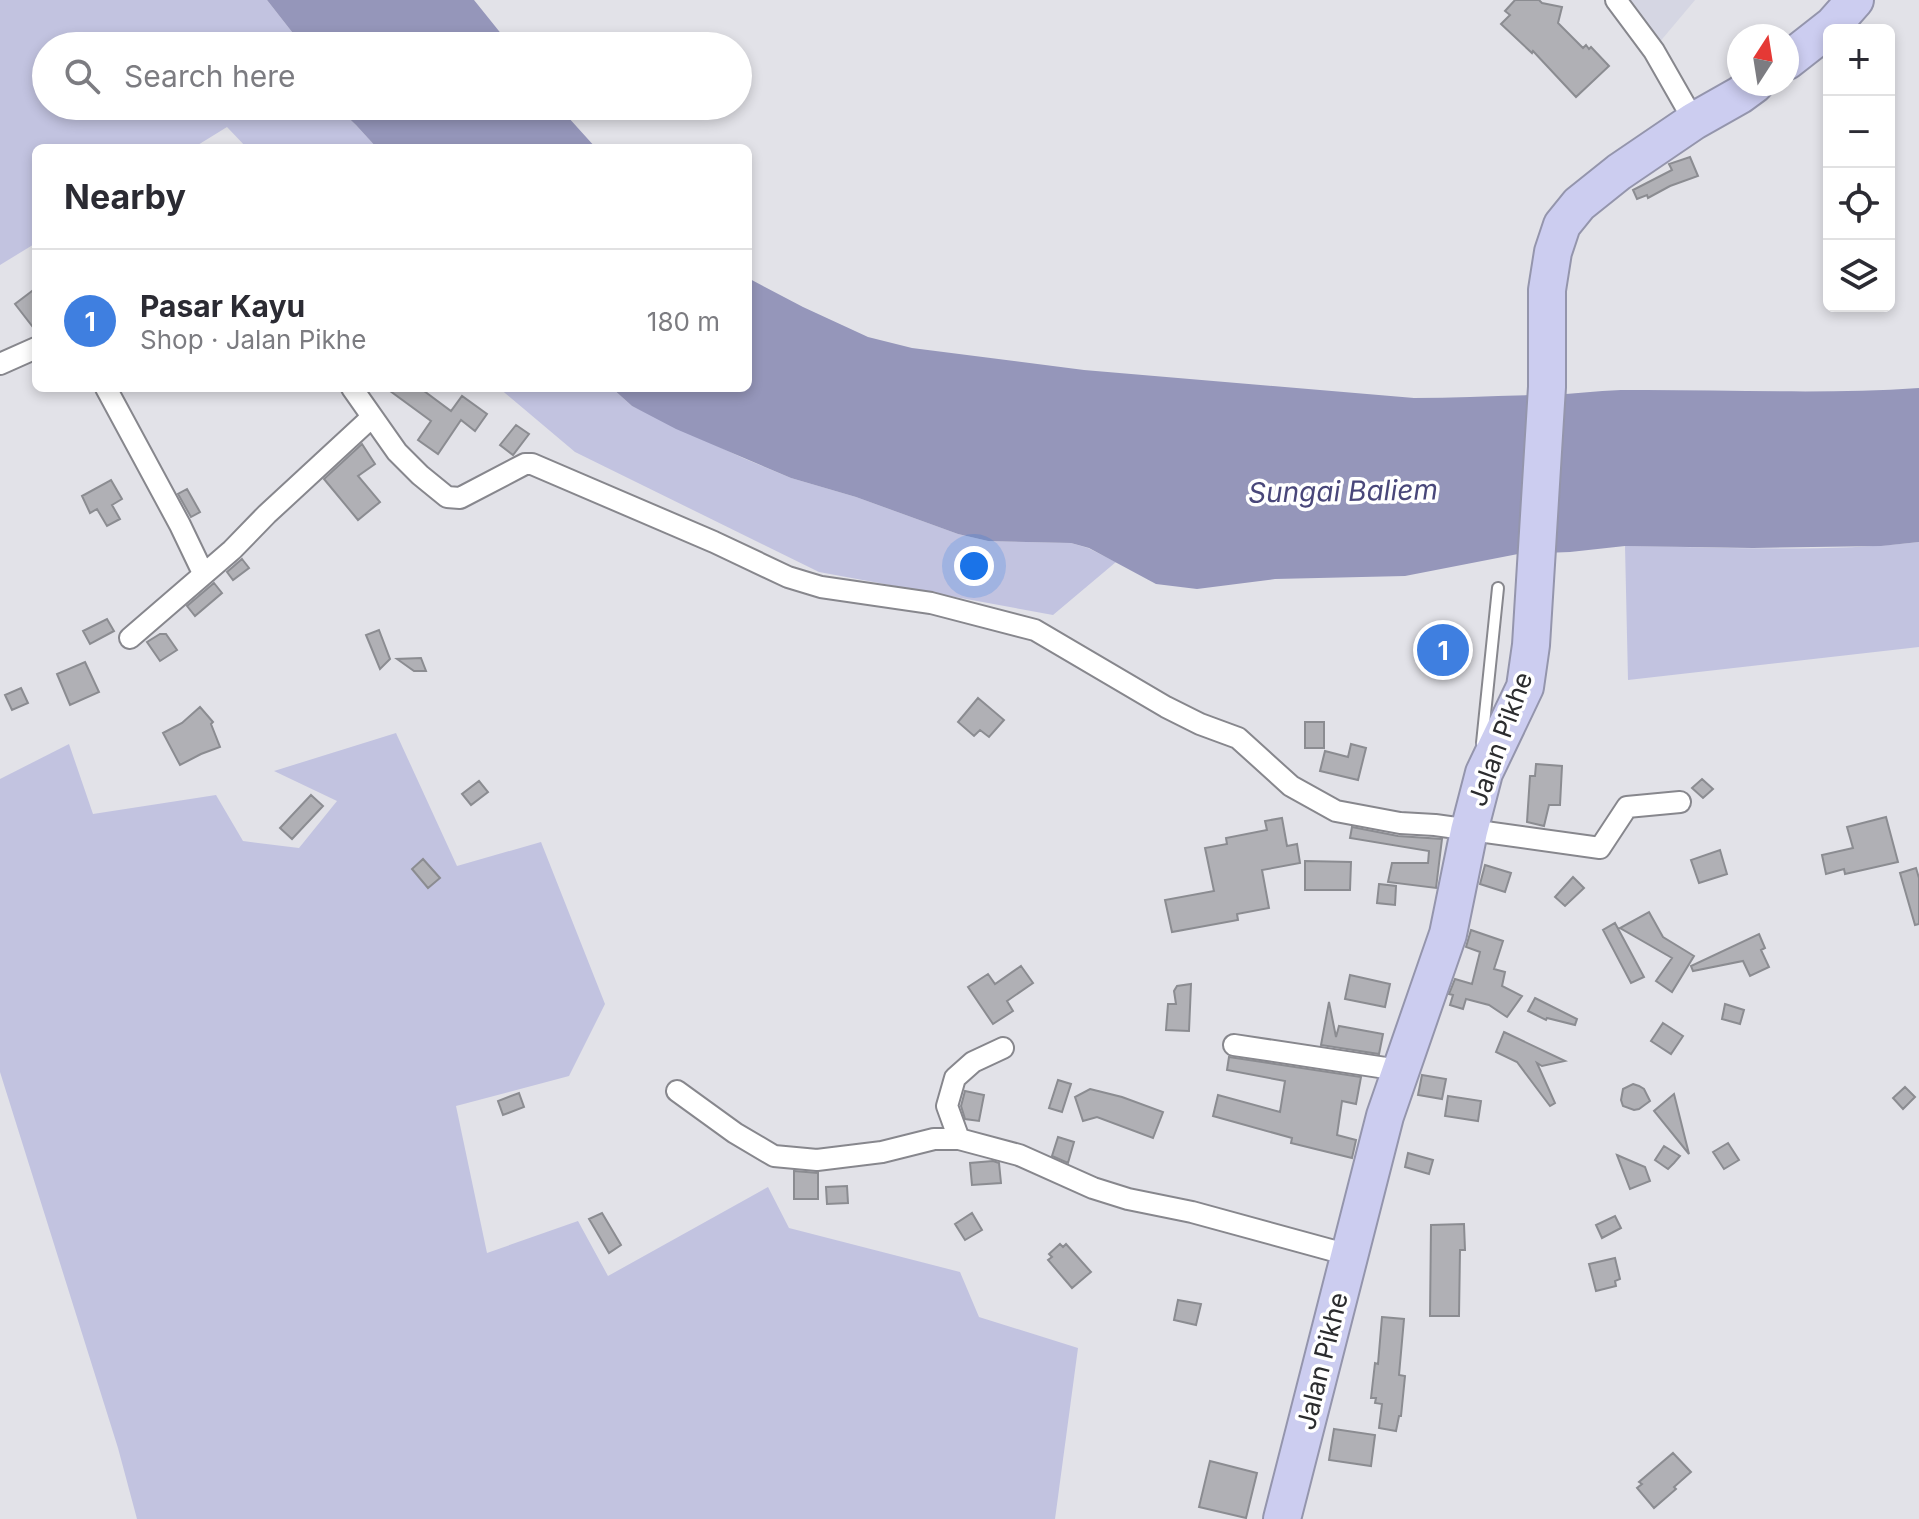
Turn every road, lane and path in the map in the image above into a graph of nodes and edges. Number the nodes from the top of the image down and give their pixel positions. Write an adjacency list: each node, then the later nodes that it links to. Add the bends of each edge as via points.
1 (1616, 0): 5 (street, via 1654,51)
2 (1855, 0): 3 (highway)
3 (1799, 52)
4 (1738, 96): 5 (highway, Jalan Pikhe)
5 (1694, 121): 14 (highway, Jalan Pikhe, via 1579,204 1562,225 1553,252 1531,645 1525,687)
6 (32, 350): 7 (street)
7 (0, 364)
8 (108, 392): 11 (street)
9 (355, 392): 10 (street)
10 (372, 417): 11 (street); 16 (street, via 397,452 447,497 460,498 525,464 543,467 788,577 931,603 1035,630 1166,707 1238,738 1291,786 1336,811)
11 (203, 573): 13 (street)
12 (1498, 588): 14 (lane, via 1481,750)
13 (130, 638)
14 (1484, 773): 16 (highway, Jalan Pikhe)
15 (1680, 802): 16 (street, via 1627,807 1600,848)
16 (1469, 831): 19 (highway, Jalan Pikhe, via 1448,934)
17 (1234, 1045): 19 (street)
18 (1003, 1048): 21 (street, via 973,1062 955,1078 947,1106)
19 (1399, 1070): 22 (highway, Jalan Pikhe)
20 (677, 1091): 21 (street, via 774,1156 817,1160)
21 (959, 1139): 22 (street, via 1019,1155 1128,1199)
22 (1349, 1255): 23 (highway, Jalan Pikhe)
23 (1282, 1519)

